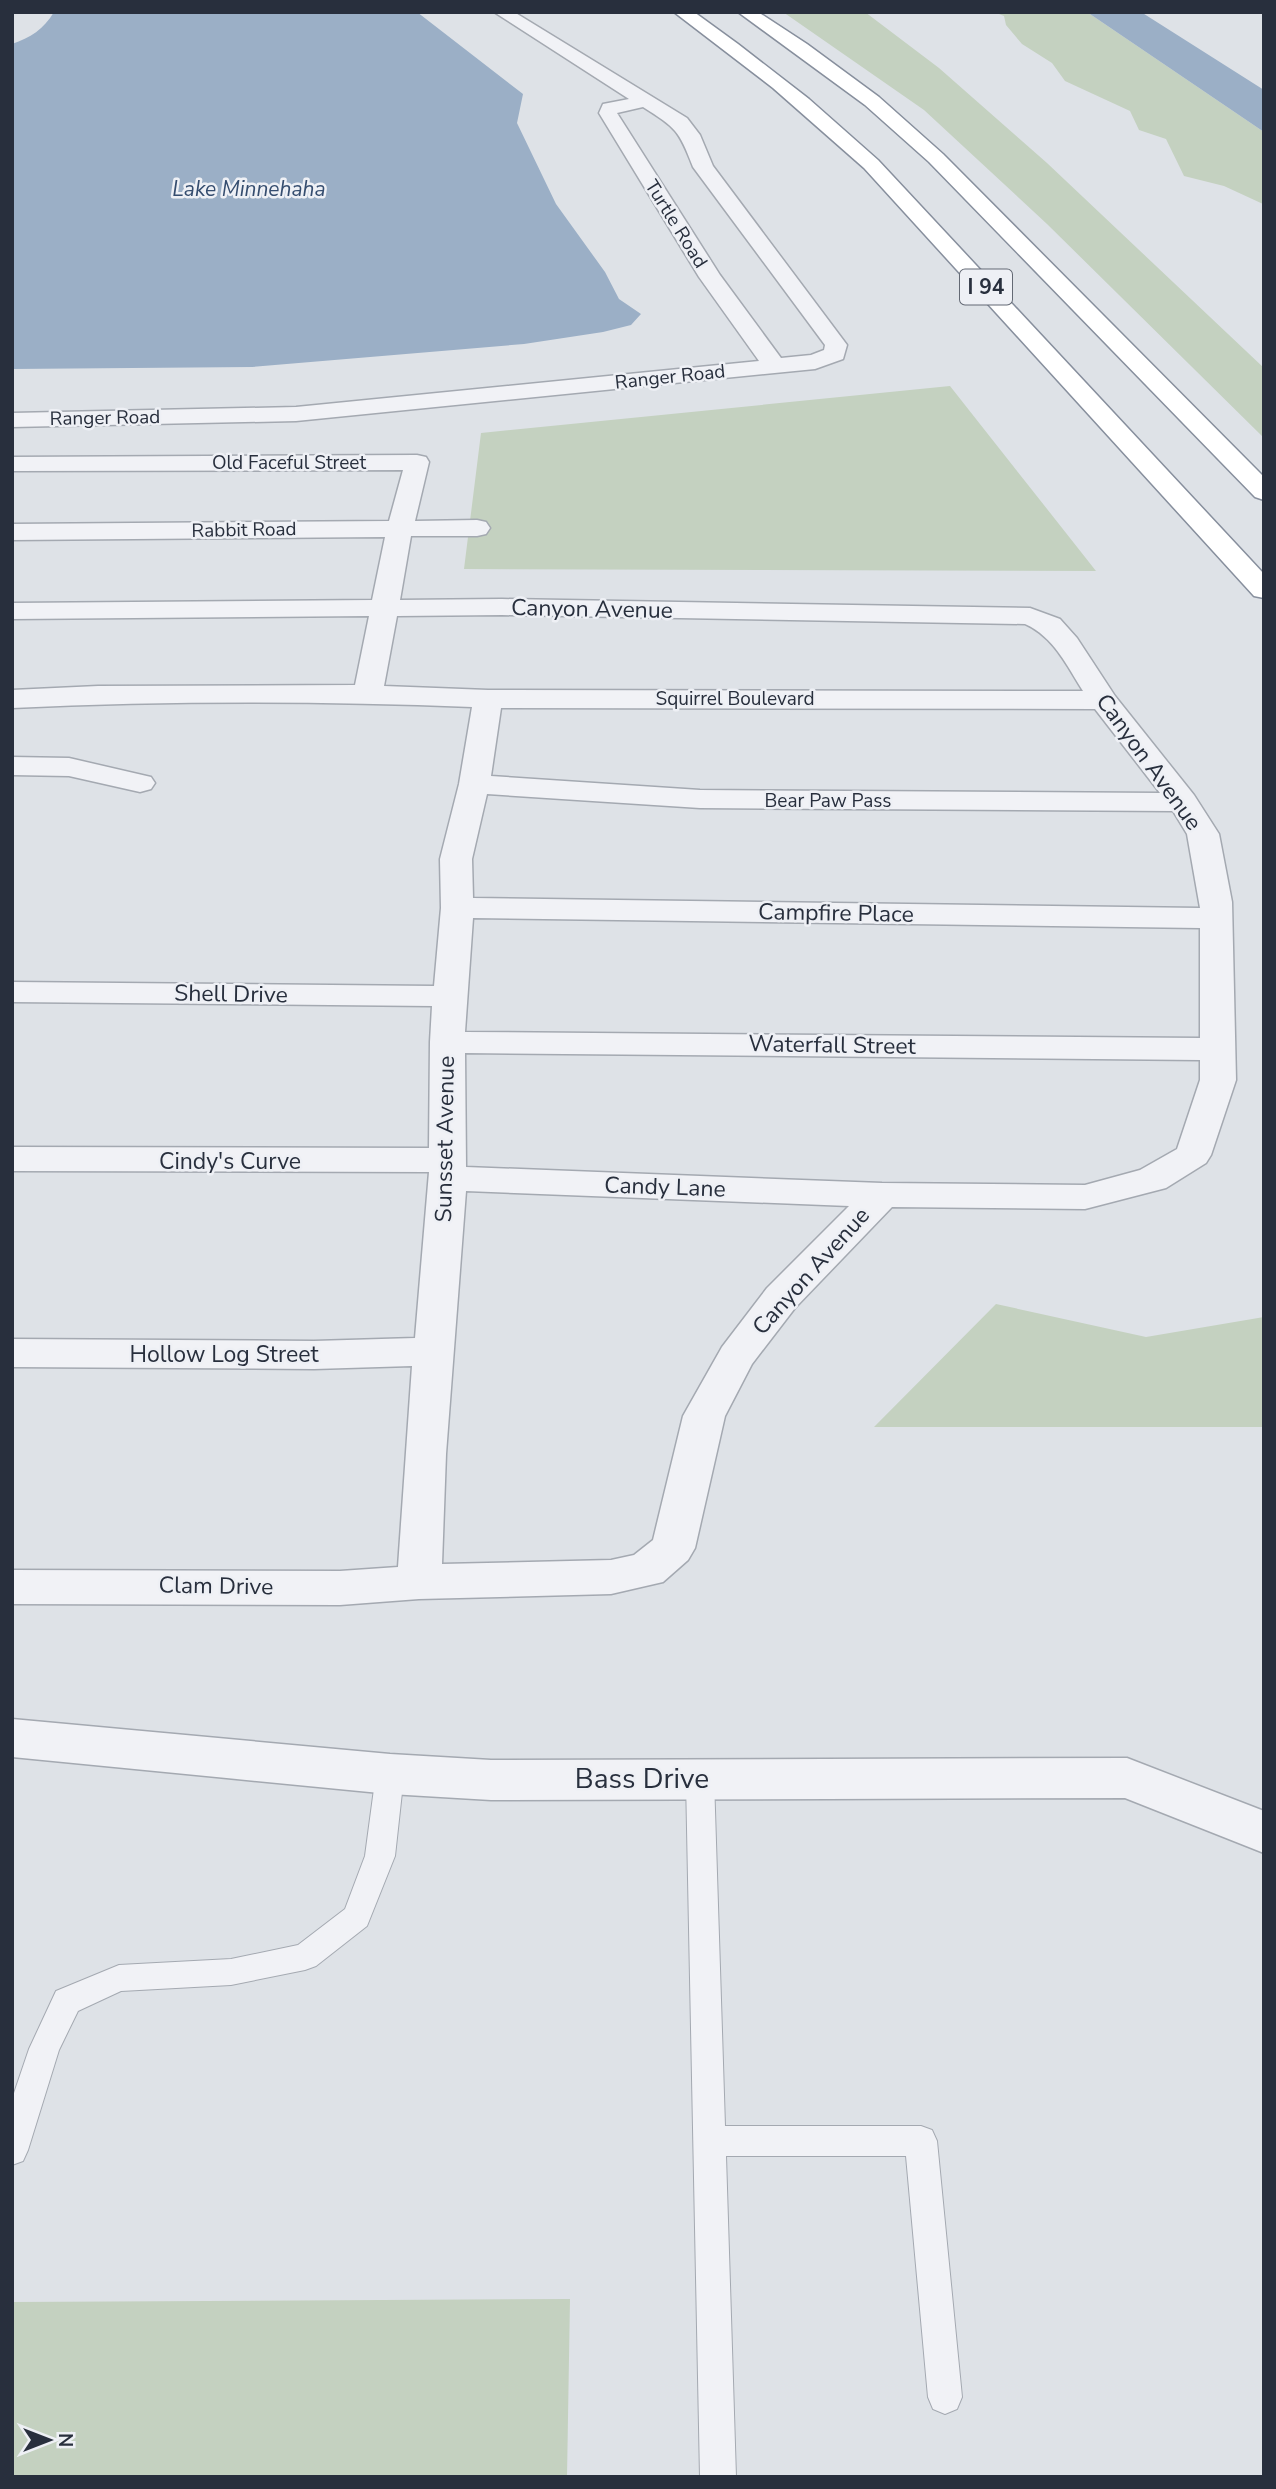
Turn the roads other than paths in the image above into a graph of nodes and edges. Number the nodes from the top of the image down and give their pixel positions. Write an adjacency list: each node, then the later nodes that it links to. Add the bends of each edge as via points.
1 (502, 12): 4 (street, Ranger Road)
2 (682, 12): 14 (highway, I 94, via 811,107 871,164)
3 (746, 12): 10 (highway, I 94, via 872,102 936,158)
4 (646, 101): 5 (street, Ranger Road); 6 (street, via 610,108 608,113)
5 (678, 121): 6 (street); 7 (street, Ranger Road, via 690,135 703,167 835,345 835,354 825,360)
6 (617, 128): 7 (street, Turtle Road, via 710,277)
7 (775, 366): 8 (street, Ranger Road, via 296,414)
8 (12, 420)
9 (12, 464): 11 (street, Old Faceful Street, via 416,462)
10 (1264, 492)
11 (400, 528): 12 (street, Rabbit Road); 13 (street, Rabbit Road); 15 (street, Old Faceful Street)
12 (477, 528)
13 (12, 532)
14 (1264, 590)
15 (384, 607): 16 (street, Canyon Avenue); 17 (street, Old Faceful Street); 20 (street, Canyon Avenue, via 1019,614 1040,619 1057,632)
16 (12, 611)
17 (368, 694): 18 (street); 19 (street, Squirrel Boulevard)
18 (12, 699)
19 (488, 699): 20 (street, Squirrel Boulevard); 23 (street, Sunsset Avenue)
20 (1103, 700): 24 (street, Canyon Avenue)
21 (12, 766): 22 (street, via 68,767)
22 (140, 783)
23 (474, 784): 24 (street, Bear Paw Pass, via 700,799); 25 (street, Sunsset Avenue, via 456,859)
24 (1183, 802): 26 (street, Canyon Avenue, via 1203,834)
25 (457, 908): 26 (street, Campfire Place); 28 (street, Sunsset Avenue)
26 (1216, 918): 30 (street, Canyon Avenue)
27 (12, 992): 28 (street, Shell Drive)
28 (449, 996): 29 (street, Sunsset Avenue)
29 (447, 1041): 30 (street, Waterfall Street); 32 (street, Sunsset Avenue)
30 (1217, 1049): 33 (street, Canyon Avenue, via 1218,1080 1193,1155 1153,1179 1084,1198)
31 (12, 1159): 32 (street, Cindy's Curve)
32 (448, 1169): 33 (street, Candy Lane); 34 (street, Sunsset Avenue)
33 (882, 1195): 36 (street, Canyon Avenue, via 781,1298 736,1357 704,1416 673,1548 647,1570 611,1577)
34 (435, 1351): 35 (street, Hollow Log Street); 36 (street, Sunsset Avenue)
35 (12, 1353)
36 (419, 1582): 37 (street, Clam Drive, via 340,1588)
37 (12, 1587)
38 (12, 1738): 39 (street, Bass Drive)
39 (390, 1774): 40 (street, Bass Drive, via 491,1780); 43 (lane, via 380,1856 357,1917 304,1957 231,1972 119,1978 66,2001 44,2049)
40 (700, 1779): 41 (street, Bass Drive, via 1127,1778); 42 (lane)
41 (1264, 1832)
42 (709, 2141): 44 (lane, via 921,2141); 45 (lane)
43 (12, 2150)
44 (945, 2398)
45 (718, 2477)

